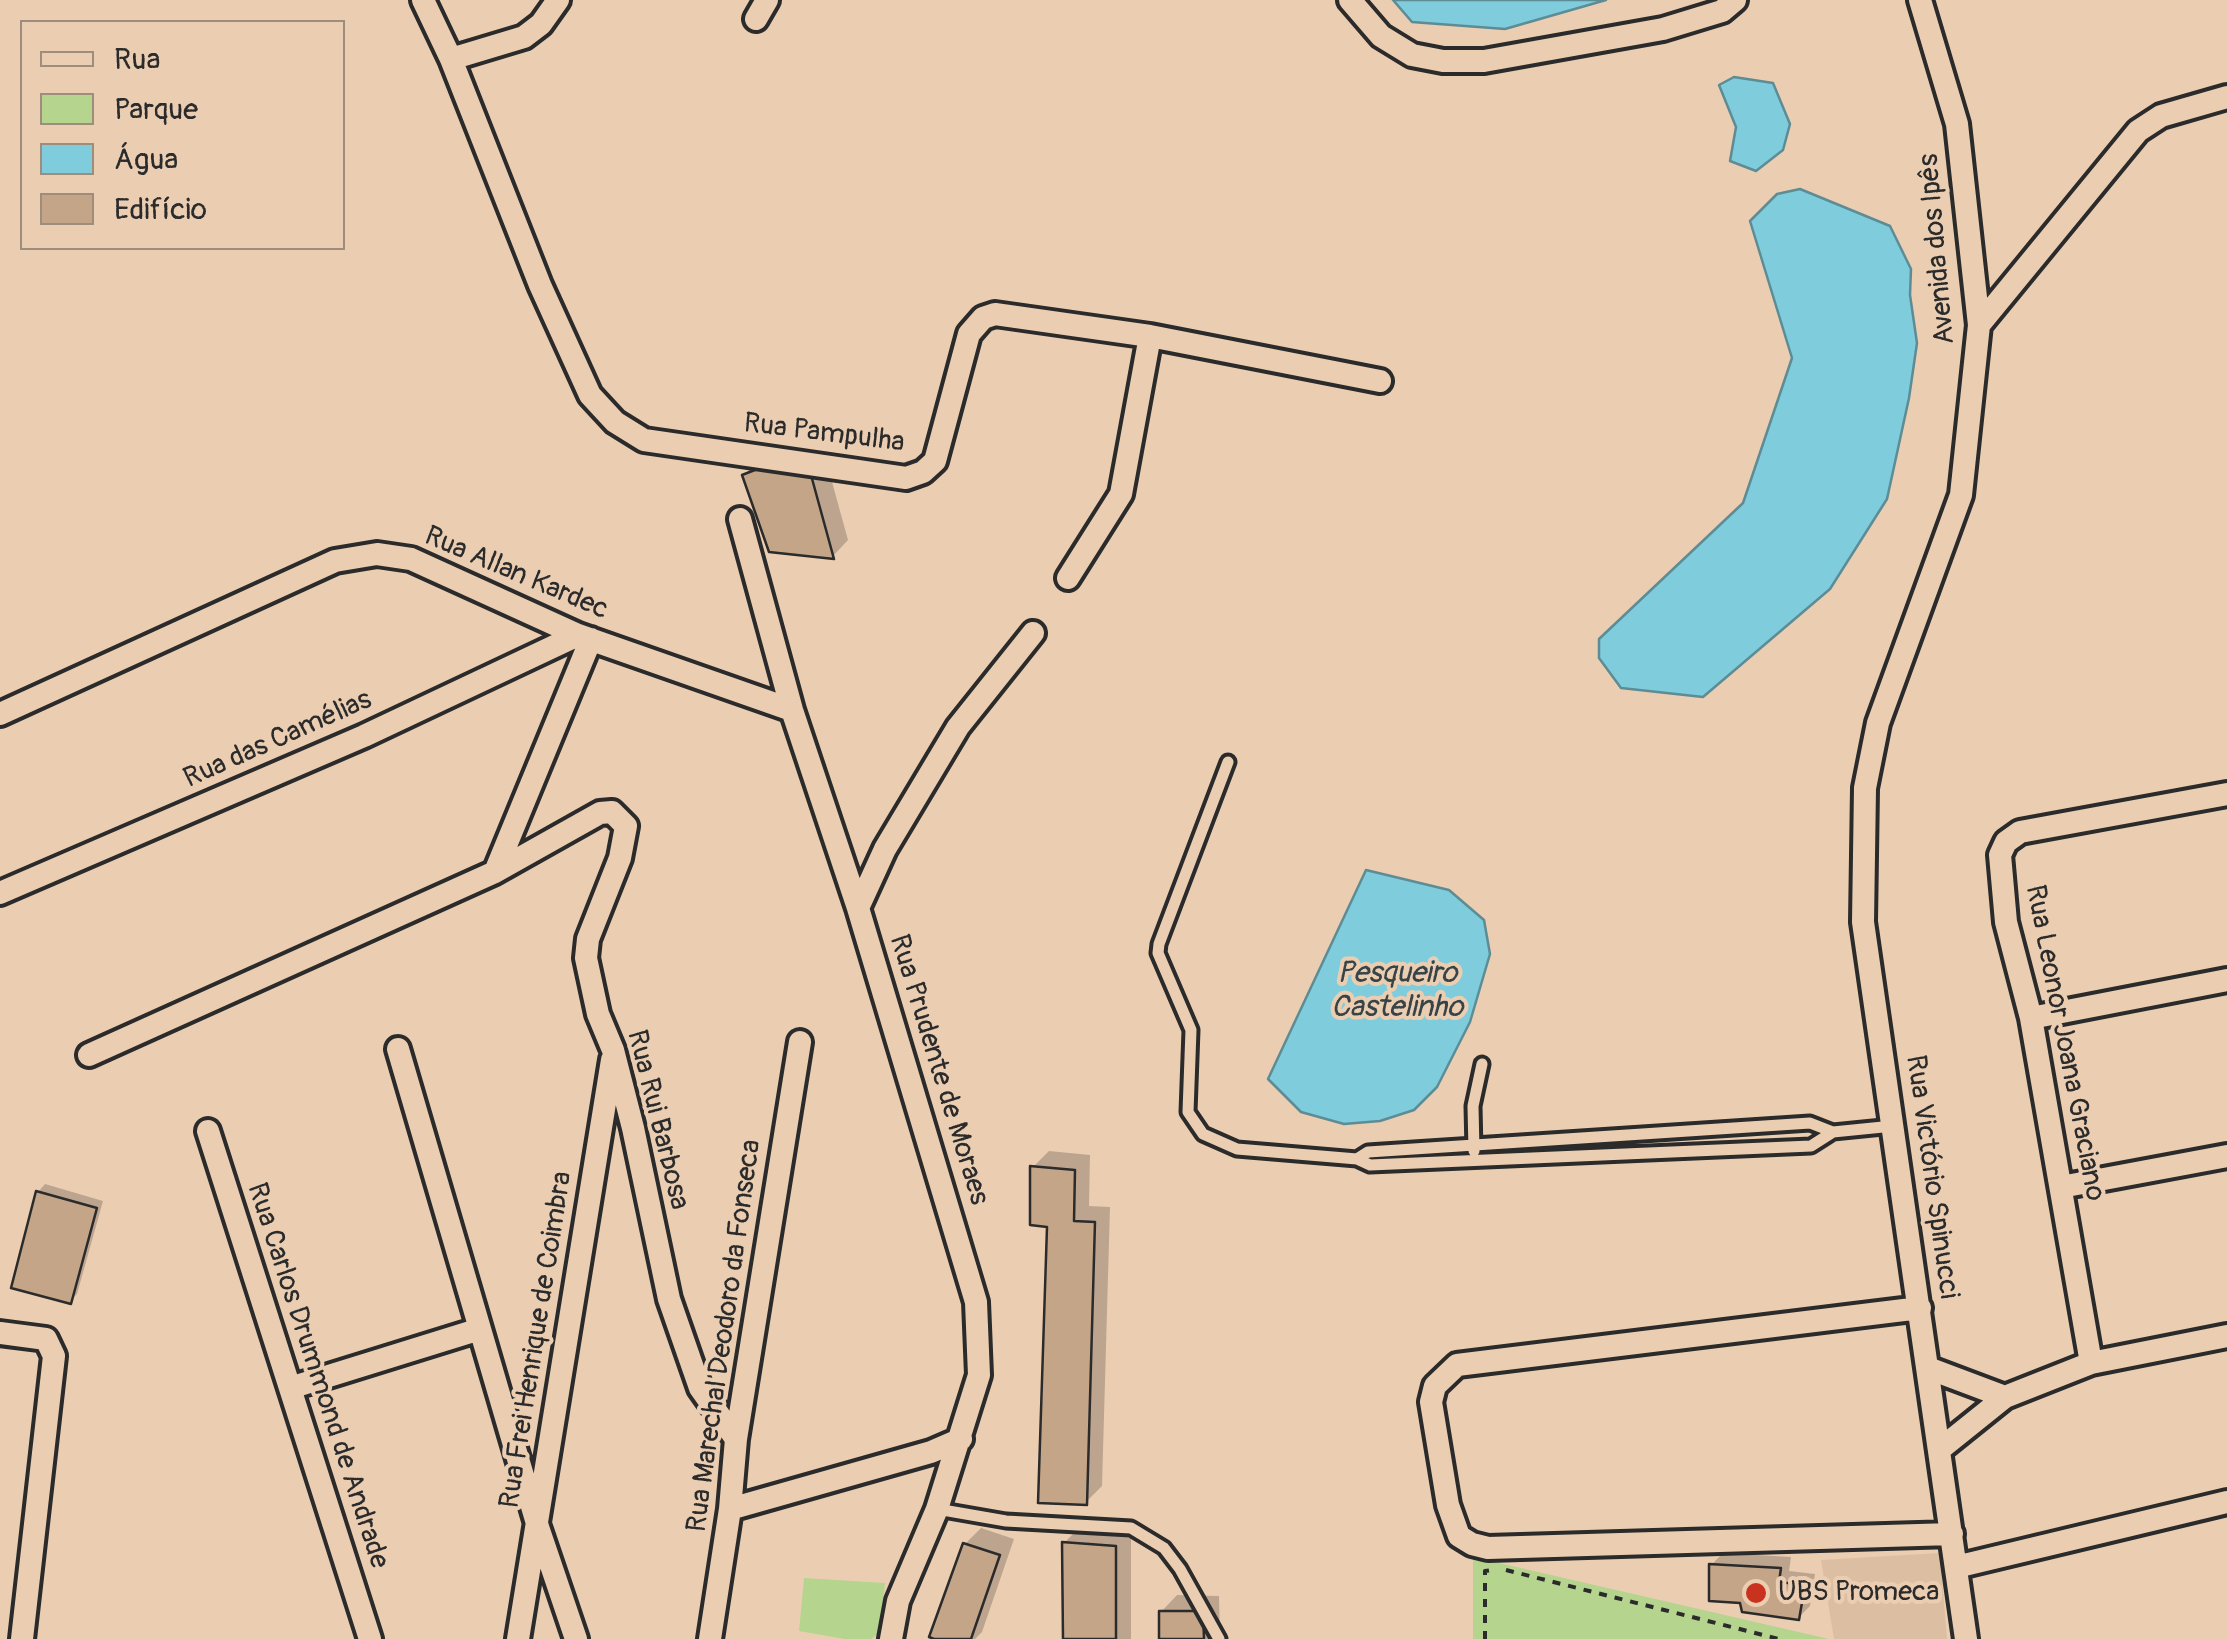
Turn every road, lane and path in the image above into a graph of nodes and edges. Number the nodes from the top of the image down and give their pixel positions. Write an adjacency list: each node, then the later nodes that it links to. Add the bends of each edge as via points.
1 (423, 0): 6 (street, Rua Pampulha)
2 (558, 0): 6 (street, via 524,37)
3 (1350, 0): 4 (street, via 1382,36 1412,55 1484,61 1663,29 1722,11)
4 (1736, 0)
5 (1920, 0): 8 (street, Avenida dos Ipês, via 1957,124)
6 (451, 59): 9 (street, Rua Pampulha, via 590,395 614,422 644,440 906,478 935,461 968,334 983,318 995,314)
7 (2227, 97): 8 (street, via 2161,116 2138,132)
8 (1979, 325): 17 (street, Avenida dos Ipês, via 1961,494)
9 (1150, 336): 10 (street, Rua Pampulha); 12 (street, via 1121,494)
10 (1380, 382)
11 (740, 519): 15 (street, Rua Prudente de Moraes)
12 (1068, 578)
13 (1033, 633): 22 (street, via 958,727)
14 (585, 637): 15 (street, Rua Allan Kardec); 16 (street, Rua Allan Kardec, via 411,559 377,554 335,561); 20 (street); 21 (street, Rua das Camélias)
15 (792, 710): 22 (street, Rua Prudente de Moraes)
16 (0, 714)
17 (1878, 722): 30 (street, Rua Victório Spinucci, via 1865,788 1863,922)
18 (1228, 762): 39 (lane, via 1158,944 1191,1030 1188,1112 1203,1134 1237,1149)
19 (2227, 794): 24 (street, Rua Leonor Joana Graciano, via 2020,832 2006,842 2000,855 2006,922)
20 (495, 872): 27 (street, Rua Rui Barbosa, via 600,813 612,812 626,826 586,958); 28 (street)
21 (0, 893)
22 (858, 908): 50 (street, Rua Prudente de Moraes, via 976,1302 979,1375)
23 (2227, 980): 24 (street)
24 (2031, 1018): 41 (street, Rua Leonor Joana Graciano)
25 (800, 1042): 51 (street, Rua Marechal Deodoro da Fonseca)
26 (398, 1049): 43 (street)
27 (613, 1050): 51 (street, Rua Rui Barbosa, via 670,1299 700,1388); 56 (street, Rua Frei Henrique de Coimbra)
28 (88, 1054)
29 (1482, 1064): 35 (lane)
30 (1893, 1126): 33 (lane); 42 (street, Rua Victório Spinucci)
31 (1706, 1130): 33 (lane, via 1810,1124); 34 (lane); 36 (lane)
32 (208, 1131): 48 (street, Rua Carlos Drummond de Andrade)
33 (1833, 1132): 36 (lane, via 1811,1146)
34 (1597, 1137): 35 (lane); 37 (lane)
35 (1472, 1144): 39 (lane, via 1368,1152); 40 (lane)
36 (1706, 1152): 37 (lane)
37 (1597, 1156): 40 (lane)
38 (2227, 1156): 41 (street)
39 (1357, 1159): 40 (lane, via 1370,1165)
40 (1475, 1160)
41 (2062, 1186): 46 (street, Rua Leonor Joana Graciano)
42 (1920, 1308): 47 (street, Rua Victório Spinucci); 57 (street, via 1456,1365 1435,1386 1431,1402 1448,1505 1459,1536 1472,1544)
43 (480, 1328): 48 (street); 56 (street)
44 (0, 1333): 59 (street, via 46,1339 54,1356)
45 (2227, 1336): 46 (street)
46 (2091, 1363): 49 (street)
47 (1928, 1368): 49 (street); 52 (street, Rua Victório Spinucci)
48 (290, 1388): 60 (street, Rua Carlos Drummond de Andrade)
49 (2005, 1397): 52 (street)
50 (960, 1438): 54 (street); 55 (street, Rua Prudente de Moraes)
51 (736, 1439): 54 (street, Rua Marechal Deodoro da Fonseca)
52 (1939, 1450): 57 (street, Rua Victório Spinucci)
53 (2227, 1502): 58 (street)
54 (730, 1509): 63 (street, Rua Marechal Deodoro da Fonseca)
55 (937, 1510): 64 (street, Rua Prudente de Moraes, via 898,1601); 65 (lane, via 1131,1528 1172,1558)
56 (538, 1527): 61 (street, Rua Frei Henrique de Coimbra); 62 (street)
57 (1952, 1534): 58 (street, Rua Victório Spinucci)
58 (1956, 1567): 68 (street, Rua Victório Spinucci)
59 (22, 1639)
60 (370, 1639)
61 (518, 1639)
62 (576, 1639)
63 (710, 1639)
64 (890, 1639)
65 (1219, 1639)
66 (1485, 1639): 67 (path, via 1485,1571 1500,1568)
67 (1779, 1639)
68 (1966, 1639)

